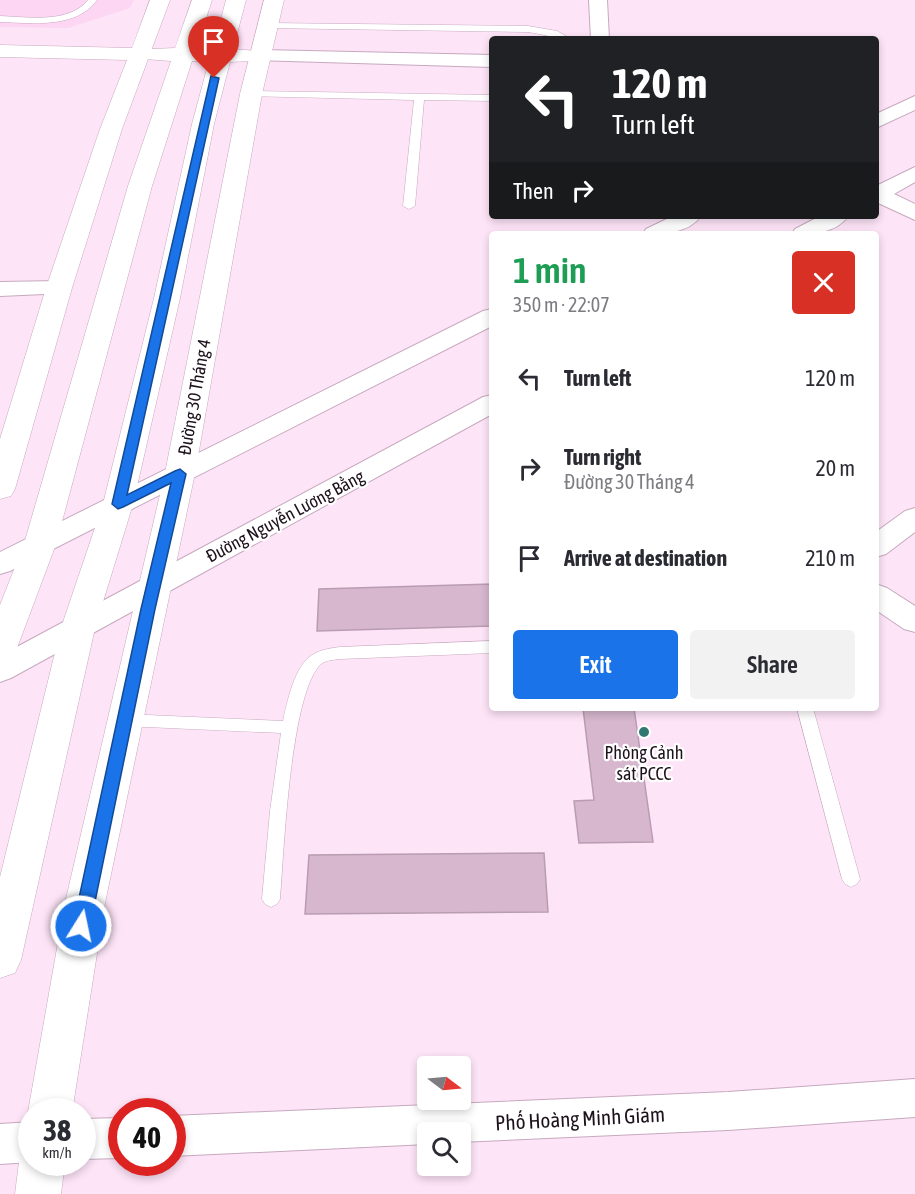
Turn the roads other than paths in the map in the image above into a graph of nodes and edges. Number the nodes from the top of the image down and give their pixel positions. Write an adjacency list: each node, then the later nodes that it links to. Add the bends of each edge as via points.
1 (93, 0): 6 (lane, via 85,11 64,17)
2 (160, 0): 11 (main road)
3 (202, 0): 12 (main road)
4 (236, 0): 13 (main road)
5 (598, 0): 9 (street)
6 (0, 19)
7 (268, 27): 8 (lane, via 528,29); 13 (main road); 14 (street); 15 (main road, Đường 30 Tháng 4)
8 (560, 36)
9 (600, 36)
10 (0, 51): 11 (main road)
11 (138, 54): 12 (main road); 29 (main road)
12 (182, 55): 13 (main road); 37 (main road, via 137,197)
13 (220, 55): 35 (main road)
14 (489, 61)
15 (252, 94): 16 (lane); 33 (main road, Đường 30 Tháng 4)
16 (419, 97): 17 (lane); 23 (lane)
17 (489, 98)
18 (915, 102): 19 (street)
19 (879, 120)
20 (915, 173): 21 (street)
21 (879, 192)
22 (879, 195): 24 (street)
23 (410, 206)
24 (915, 213)
25 (684, 219): 27 (street)
26 (831, 219): 28 (street)
27 (660, 231)
28 (809, 231)
29 (59, 288): 30 (street); 34 (main road)
30 (0, 289)
31 (489, 318): 33 (street)
32 (489, 405): 40 (street, Đường Nguyễn Lương Bằng)
33 (180, 474): 35 (street); 40 (main road, Đường 30 Tháng 4)
34 (0, 489)
35 (118, 504): 37 (street); 43 (main road)
36 (915, 518): 38 (street)
37 (40, 544): 39 (street); 45 (main road)
38 (879, 545)
39 (0, 564)
40 (153, 587): 43 (street, Đường Nguyễn Lương Bằng); 48 (main road, Đường 30 Tháng 4)
41 (879, 597): 42 (street)
42 (915, 621)
43 (78, 628): 46 (street, Đường Nguyễn Lương Bằng); 52 (main road)
44 (489, 647): 49 (lane, via 326,655 305,672)
45 (0, 648)
46 (0, 670)
47 (806, 711): 50 (lane)
48 (124, 720): 49 (lane); 53 (main road, Đường 30 Tháng 4, via 85,903)
49 (288, 727): 51 (lane)
50 (851, 879)
51 (271, 899)
52 (0, 960)
53 (52, 1098)
54 (915, 1098): 55 (street, Phố Hoàng Minh Giám, via 728,1111)
55 (186, 1135)
56 (18, 1143): 57 (street)
57 (0, 1144)
58 (40, 1176): 59 (main road)
59 (38, 1194)

